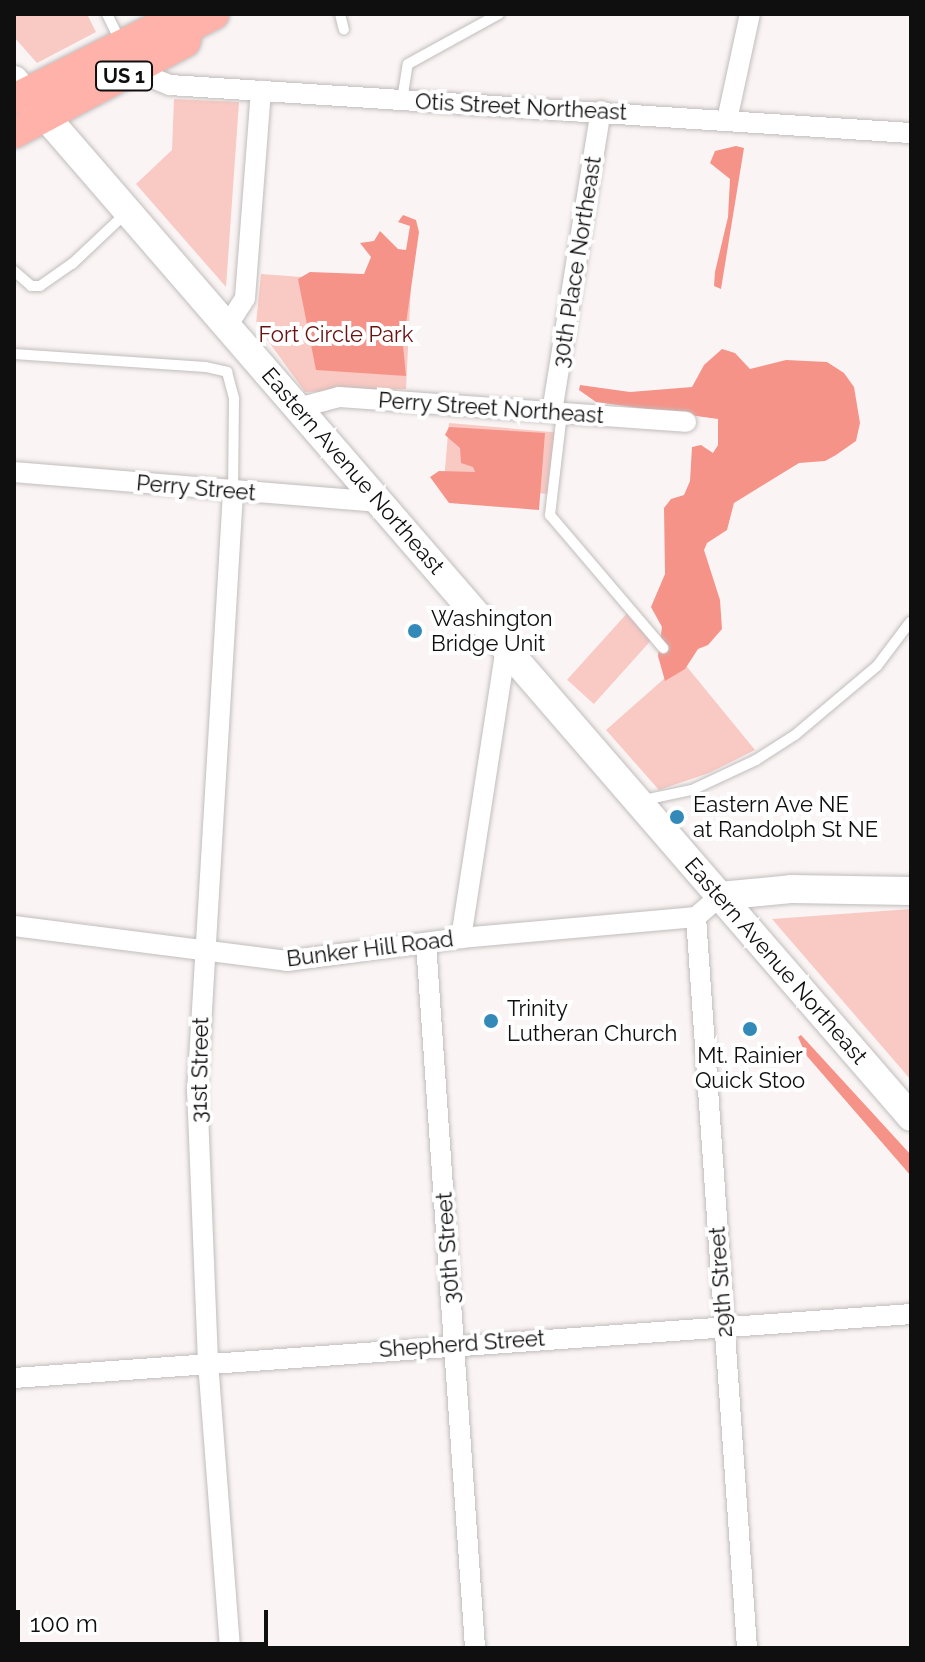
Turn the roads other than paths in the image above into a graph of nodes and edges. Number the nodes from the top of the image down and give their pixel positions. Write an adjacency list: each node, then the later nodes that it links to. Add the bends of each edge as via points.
1 (107, 14): 7 (lane)
2 (340, 14): 6 (lane)
3 (499, 14): 10 (lane, via 408,64)
4 (750, 14): 13 (street)
5 (196, 20): 7 (main road, US 1, via 172,20)
6 (344, 30)
7 (128, 58): 8 (main road, US 1); 9 (street, Otis Street Northeast, via 170,85); 12 (main road, US 1)
8 (17, 87): 12 (main road, Eastern Avenue Northeast)
9 (261, 91): 10 (street, Otis Street Northeast); 18 (street, via 245,298)
10 (402, 100): 11 (street, Otis Street Northeast)
11 (601, 111): 13 (street, Otis Street Northeast); 21 (street, 30th Place Northeast)
12 (47, 116): 14 (main road, US 1); 16 (main road, Eastern Avenue Northeast)
13 (727, 120): 15 (street, Otis Street Northeast)
14 (14, 133)
15 (911, 133)
16 (128, 211): 17 (lane, via 72,264 40,286 31,286); 18 (main road, Eastern Avenue Northeast)
17 (14, 271)
18 (227, 326): 20 (main road, Eastern Avenue Northeast)
19 (14, 354): 24 (lane, via 227,372 235,415)
20 (298, 408): 21 (street, Perry Street Northeast, via 339,397); 25 (main road, Eastern Avenue Northeast)
21 (557, 413): 22 (street, Perry Street Northeast); 28 (lane, via 550,515)
22 (686, 422)
23 (14, 472): 24 (street, Perry Street)
24 (233, 492): 25 (street, Perry Street); 36 (street, 31st Street)
25 (379, 502): 27 (main road, Eastern Avenue Northeast)
26 (911, 621): 29 (lane, via 877,666 795,735 692,790)
27 (506, 648): 29 (main road, Eastern Avenue Northeast); 34 (street)
28 (663, 648)
29 (638, 801): 31 (main road, Eastern Avenue Northeast)
30 (911, 891): 31 (main road, via 791,889)
31 (720, 896): 32 (street); 37 (main road, Eastern Avenue Northeast)
32 (696, 917): 34 (street, Bunker Hill Road); 39 (street, 29th Street)
33 (14, 926): 36 (street, Bunker Hill Road)
34 (461, 938): 35 (street, Bunker Hill Road)
35 (426, 943): 36 (street, Bunker Hill Road, via 287,961); 40 (street, 30th Street)
36 (203, 952): 41 (street, 31st Street, via 197,1093)
37 (911, 1117)
38 (911, 1314): 39 (street, Shepherd Street)
39 (724, 1325): 40 (street, Shepherd Street); 45 (street, 29th Street)
40 (455, 1344): 41 (street, Shepherd Street); 44 (street, 30th Street)
41 (208, 1362): 42 (street, Shepherd Street); 43 (street, 31st Street)
42 (14, 1378)
43 (230, 1648)
44 (475, 1648)
45 (747, 1648)

